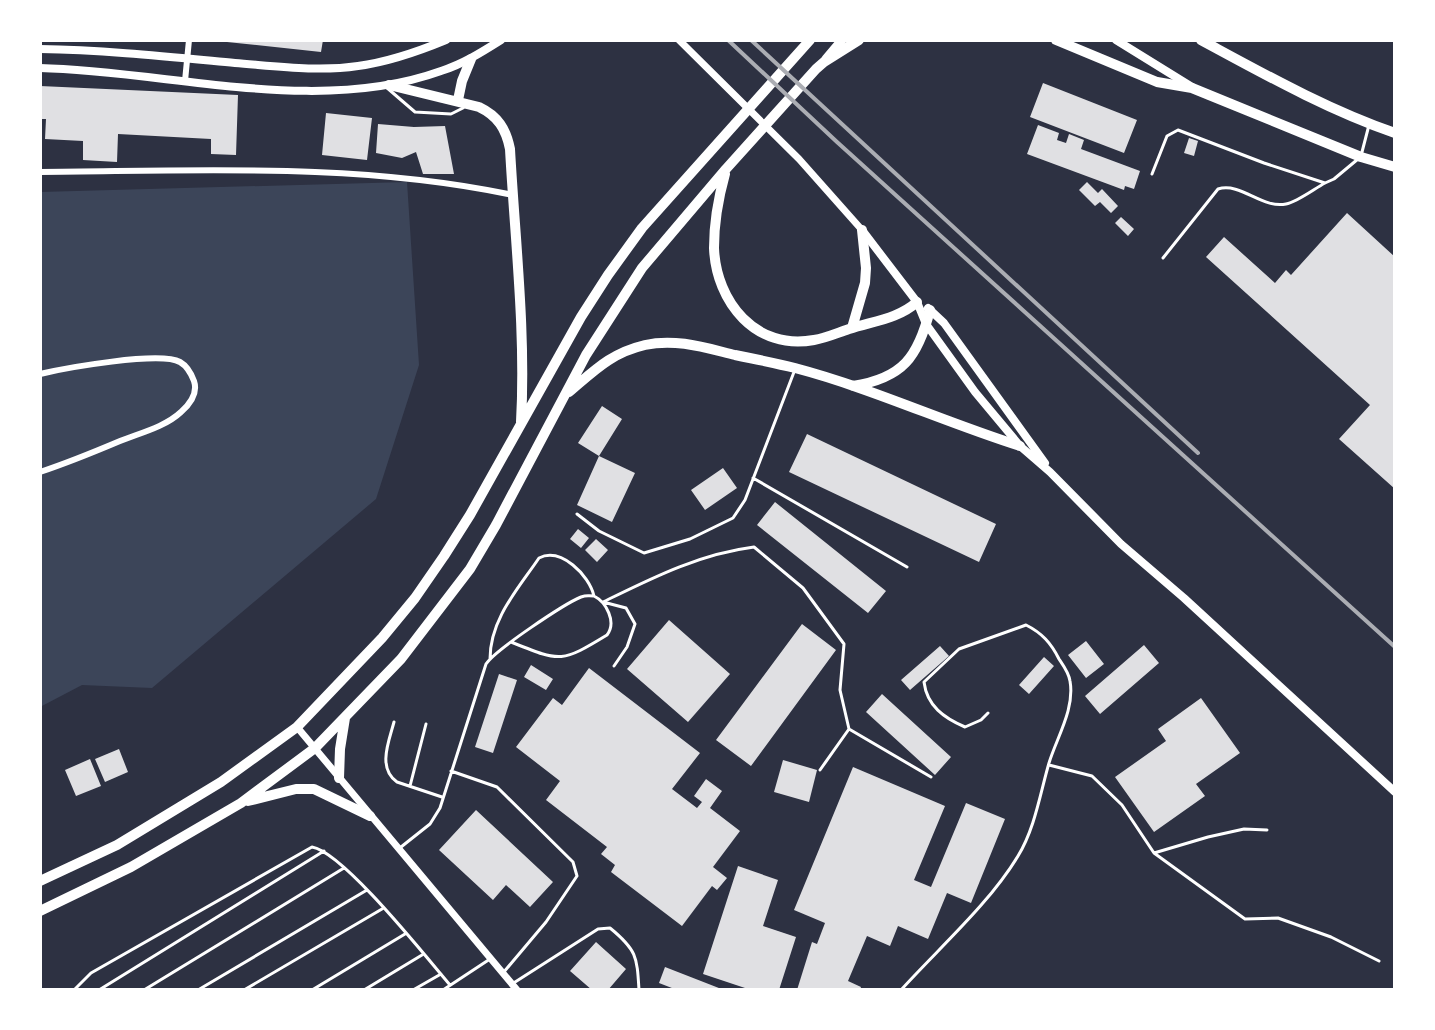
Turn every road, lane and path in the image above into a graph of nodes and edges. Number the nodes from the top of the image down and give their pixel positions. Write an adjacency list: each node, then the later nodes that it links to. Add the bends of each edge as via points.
1 (189, 40): 12 (street)
2 (446, 40): 12 (main road, via 355,67)
3 (501, 40): 13 (main road)
4 (679, 40): 30 (street)
5 (810, 40): 40 (highway, via 642,228 581,317)
6 (842, 40): 14 (main road)
7 (859, 40): 14 (highway)
8 (1056, 40): 18 (highway, via 1157,82)
9 (1116, 40): 18 (main road)
10 (1201, 40): 21 (highway)
11 (40, 49): 12 (main road)
12 (187, 59): 16 (street)
13 (471, 59): 17 (main road); 19 (highway)
14 (820, 65): 25 (highway)
15 (40, 68): 16 (main road)
16 (185, 81): 17 (main road, via 318,91)
17 (386, 85): 19 (highway); 20 (lane, via 415,112 451,114)
18 (1192, 88): 23 (highway)
19 (458, 100): 20 (highway)
20 (470, 104): 29 (highway, via 489,111 507,134)
21 (1369, 124): 22 (highway); 23 (lane)
22 (1395, 133)
23 (1361, 157): 24 (highway); 28 (lane)
24 (1395, 167)
25 (726, 169): 35 (highway, via 714,251 736,312 777,339 811,341); 39 (highway, via 642,268)
26 (40, 172): 29 (street, via 329,172)
27 (1152, 174): 28 (lane, via 1167,136 1178,130)
28 (1325, 183): 31 (lane, via 1284,205 1227,186 1218,189)
29 (513, 195): 40 (highway)
30 (862, 230): 32 (main road); 35 (highway, via 865,283)
31 (1163, 258)
32 (917, 302): 33 (main road); 34 (main road); 35 (highway, via 898,315)
33 (930, 310): 34 (highway); 43 (main road)
34 (926, 324): 38 (highway, via 917,348 892,375); 41 (main road)
35 (852, 328)
36 (796, 368): 38 (highway); 39 (highway, via 680,343 647,344 605,361); 44 (lane)
37 (40, 374): 42 (street, via 164,359 179,361 196,385 193,398 175,418)
38 (851, 386): 41 (highway)
39 (561, 399): 53 (highway, via 470,569 401,659)
40 (521, 424): 56 (highway, via 415,598)
41 (1020, 446): 43 (main road)
42 (40, 472)
43 (1050, 472): 65 (main road, via 1121,544)
44 (753, 478): 45 (lane, via 733,518 644,553); 46 (lane)
45 (577, 514)
46 (907, 567)
47 (594, 596): 48 (lane); 49 (lane, via 576,600); 50 (lane, via 583,573 554,554 539,558 502,612)
48 (603, 602): 49 (lane, via 611,631 579,652 547,656); 51 (lane, via 626,608 635,624); 57 (lane, via 693,560 754,547 803,588 844,644 840,690)
49 (511, 642): 50 (lane)
50 (490, 659): 61 (lane)
51 (614, 666)
52 (988, 713): 59 (lane, via 965,727 949,720 934,708 924,682 959,649 1026,625 1037,630 1070,679 1070,705)
53 (345, 718): 58 (highway); 63 (highway)
54 (394, 722): 64 (lane, via 386,770)
55 (426, 724): 64 (lane)
56 (297, 727): 58 (street); 74 (highway, via 167,816)
57 (849, 729): 60 (lane); 62 (lane)
58 (315, 748): 63 (street); 67 (highway)
59 (1049, 765): 72 (lane, via 1092,776 1122,805); 96 (lane, via 1019,855 991,894)
60 (820, 770)
61 (451, 771): 66 (lane); 82 (lane, via 497,787 573,862 577,876)
62 (931, 777)
63 (339, 778): 68 (street)
64 (410, 786): 66 (lane)
65 (1395, 792)
66 (442, 797): 70 (lane, via 430,824)
67 (241, 803): 68 (highway, via 314,789); 77 (highway, via 131,867)
68 (370, 816): 70 (street)
69 (1267, 830): 72 (lane, via 1244,829)
70 (398, 850): 80 (street)
71 (324, 851): 73 (lane); 86 (lane, via 309,847 91,973); 87 (lane)
72 (1154, 853): 81 (lane, via 1245,919 1278,918)
73 (344, 868): 75 (lane); 88 (lane)
74 (40, 881)
75 (367, 890): 76 (lane); 89 (lane)
76 (383, 908): 78 (lane); 90 (lane)
77 (40, 911)
78 (406, 934): 79 (lane); 91 (lane)
79 (422, 954): 83 (lane); 92 (lane)
80 (491, 959): 82 (street); 84 (lane)
81 (1379, 961)
82 (503, 973): 85 (street)
83 (441, 974): 84 (lane); 93 (lane)
84 (450, 985): 94 (lane)
85 (514, 987): 95 (lane, via 598,929 610,928 628,943 637,960)
86 (74, 990)
87 (99, 990)
88 (144, 990)
89 (198, 990)
90 (244, 990)
91 (312, 990)
92 (364, 990)
93 (413, 990)
94 (443, 990)
95 (639, 990)
96 (901, 990)

